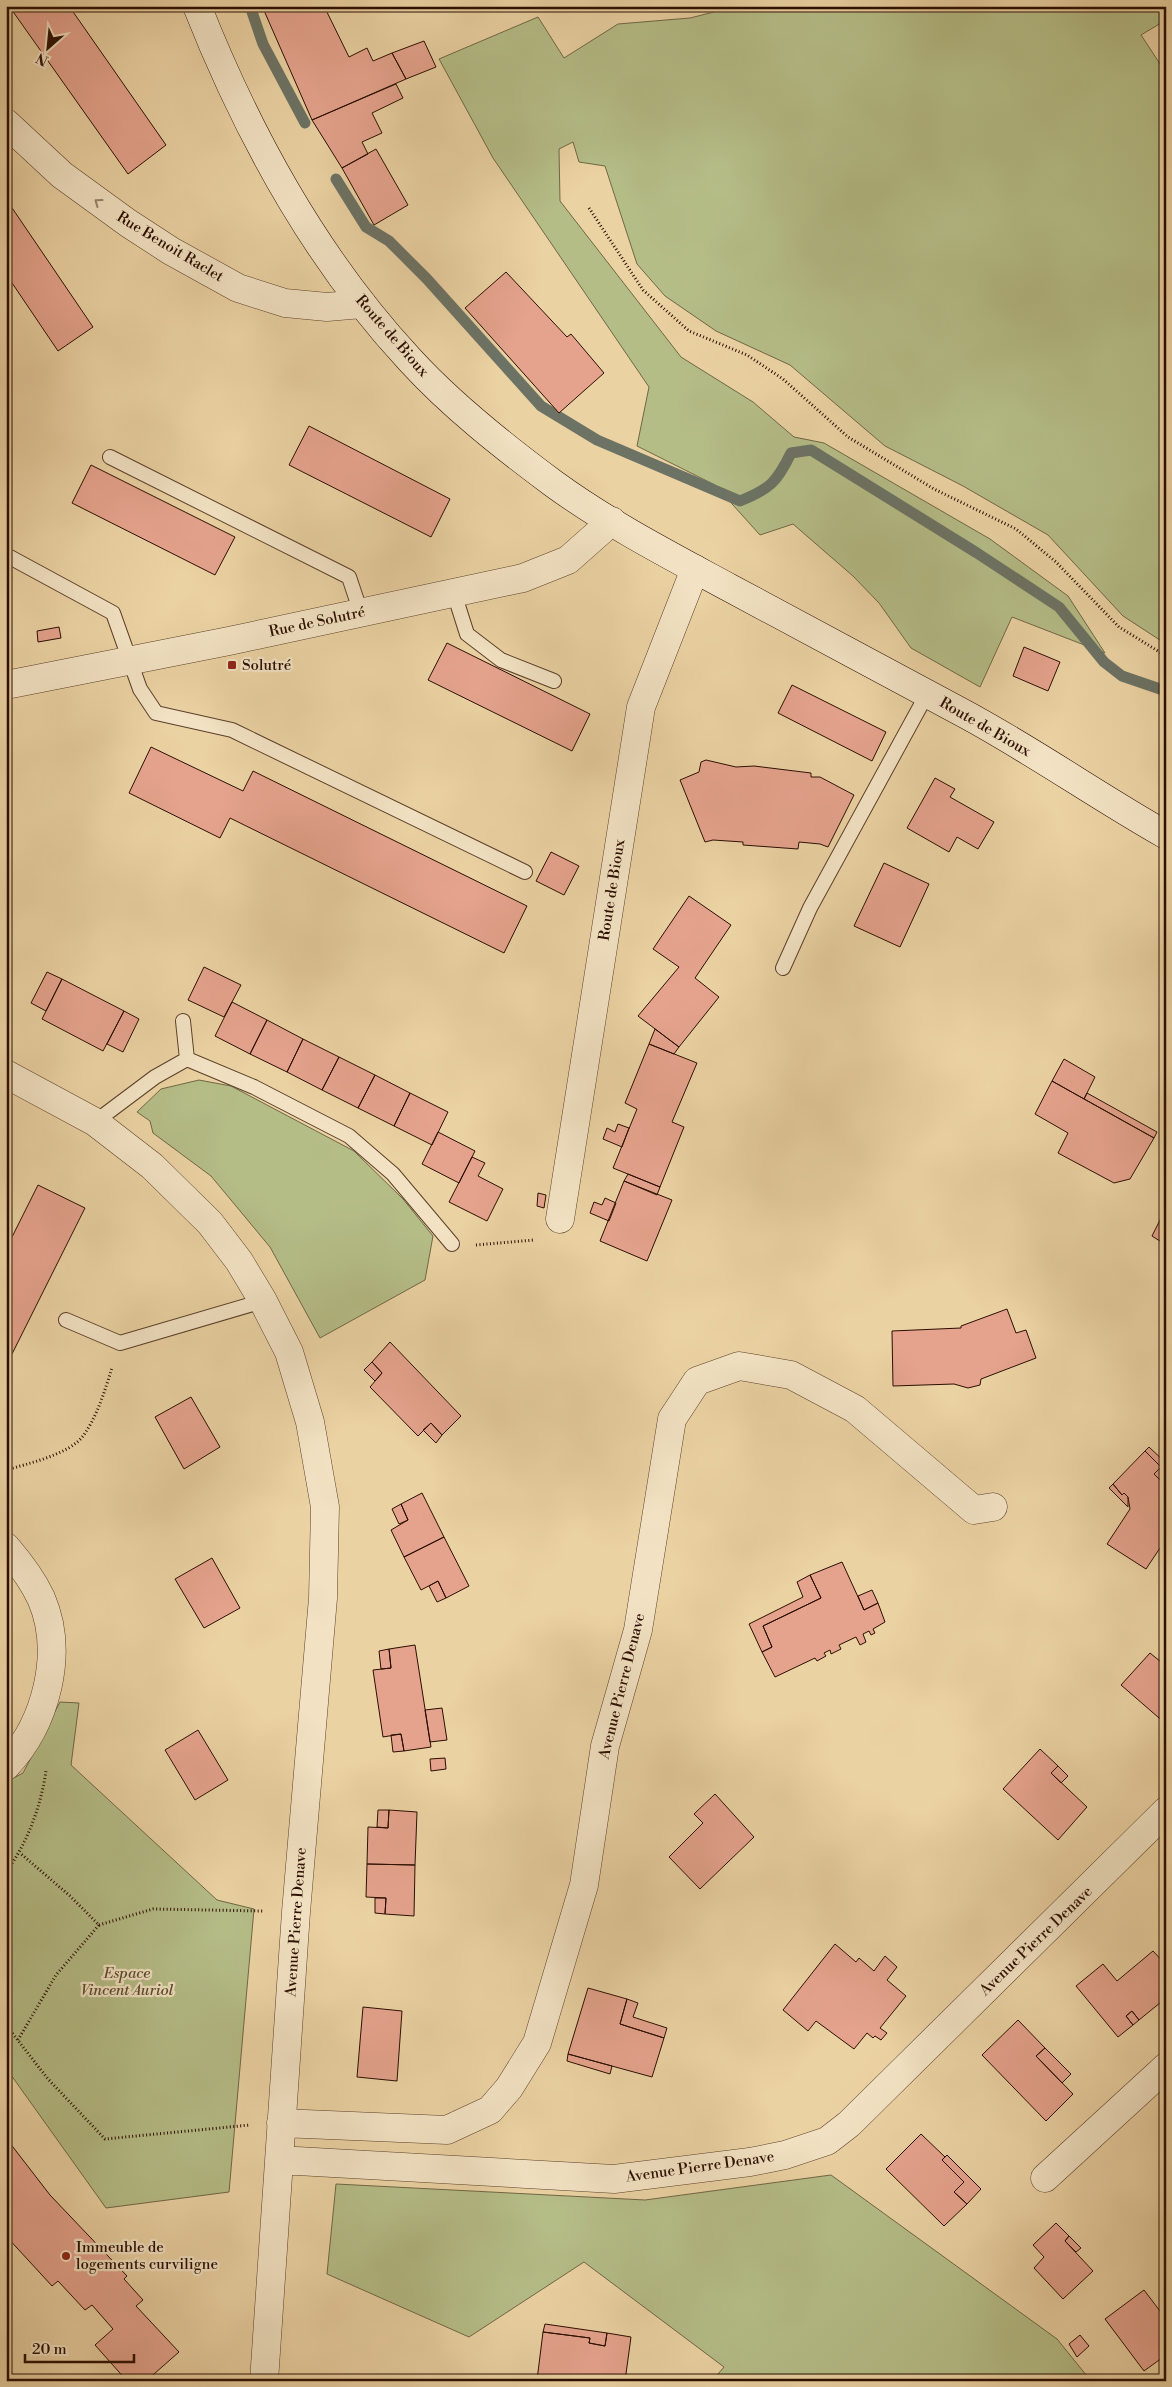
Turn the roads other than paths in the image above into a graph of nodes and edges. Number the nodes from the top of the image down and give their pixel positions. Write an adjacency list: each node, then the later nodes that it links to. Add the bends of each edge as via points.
1 (198, 6): 3 (street, Route de Bioux, via 234,94 284,189)
2 (6, 123): 3 (street, Rue Benoit Raclet, one-way to 2, via 327,308 285,303 238,288 128,224 62,175)
3 (362, 304): 5 (street, Route de Bioux, via 410,361 460,408 557,486)
4 (110, 457): 9 (lane, via 349,577)
5 (612, 521): 7 (street, Route de Bioux); 8 (street, Rue de Solutré, via 568,560 523,578)
6 (6, 555): 10 (lane, via 113,613)
7 (695, 569): 13 (street, Route de Bioux); 21 (street, Route de Bioux, via 640,707)
8 (454, 593): 9 (street, Rue de Solutré); 11 (lane, via 467,634 501,660)
9 (361, 613): 10 (street, Rue de Solutré)
10 (132, 660): 12 (street, Rue de Solutré); 15 (lane, via 140,689 156,713 232,730)
11 (554, 681)
12 (6, 685)
13 (927, 694): 14 (street, Route de Bioux); 16 (lane, via 810,908)
14 (1166, 835)
15 (524, 872)
16 (783, 968)
17 (183, 1021): 18 (lane)
18 (187, 1059): 20 (lane, via 155,1078); 22 (lane, via 254,1087 349,1136 393,1174)
19 (6, 1074): 20 (street, Avenue Pierre Denave)
20 (96, 1122): 23 (street, Avenue Pierre Denave, via 152,1166 210,1223 239,1261)
21 (560, 1220)
22 (452, 1244)
23 (263, 1301): 24 (lane, via 120,1343); 30 (street, Avenue Pierre Denave, via 289,1352 310,1422 325,1507 323,1598)
24 (66, 1320)
25 (993, 1508): 30 (street, Avenue Pierre Denave, via 974,1510 855,1409 791,1375 738,1366 697,1381 672,1419 638,1630 605,1746 584,1885 537,2043 509,2088 490,2110 447,2130)
26 (6, 1547): 27 (street, via 22,1565 41,1598 51,1637 42,1711 22,1750)
27 (6, 1766)
28 (1166, 1812): 31 (street, Avenue Pierre Denave, via 856,2118 827,2141 750,2162 614,2179)
29 (1166, 2067): 32 (street)
30 (281, 2123): 31 (street, Avenue Pierre Denave)
31 (279, 2160): 33 (street, Avenue Pierre Denave)
32 (1045, 2178)
33 (264, 2381)

